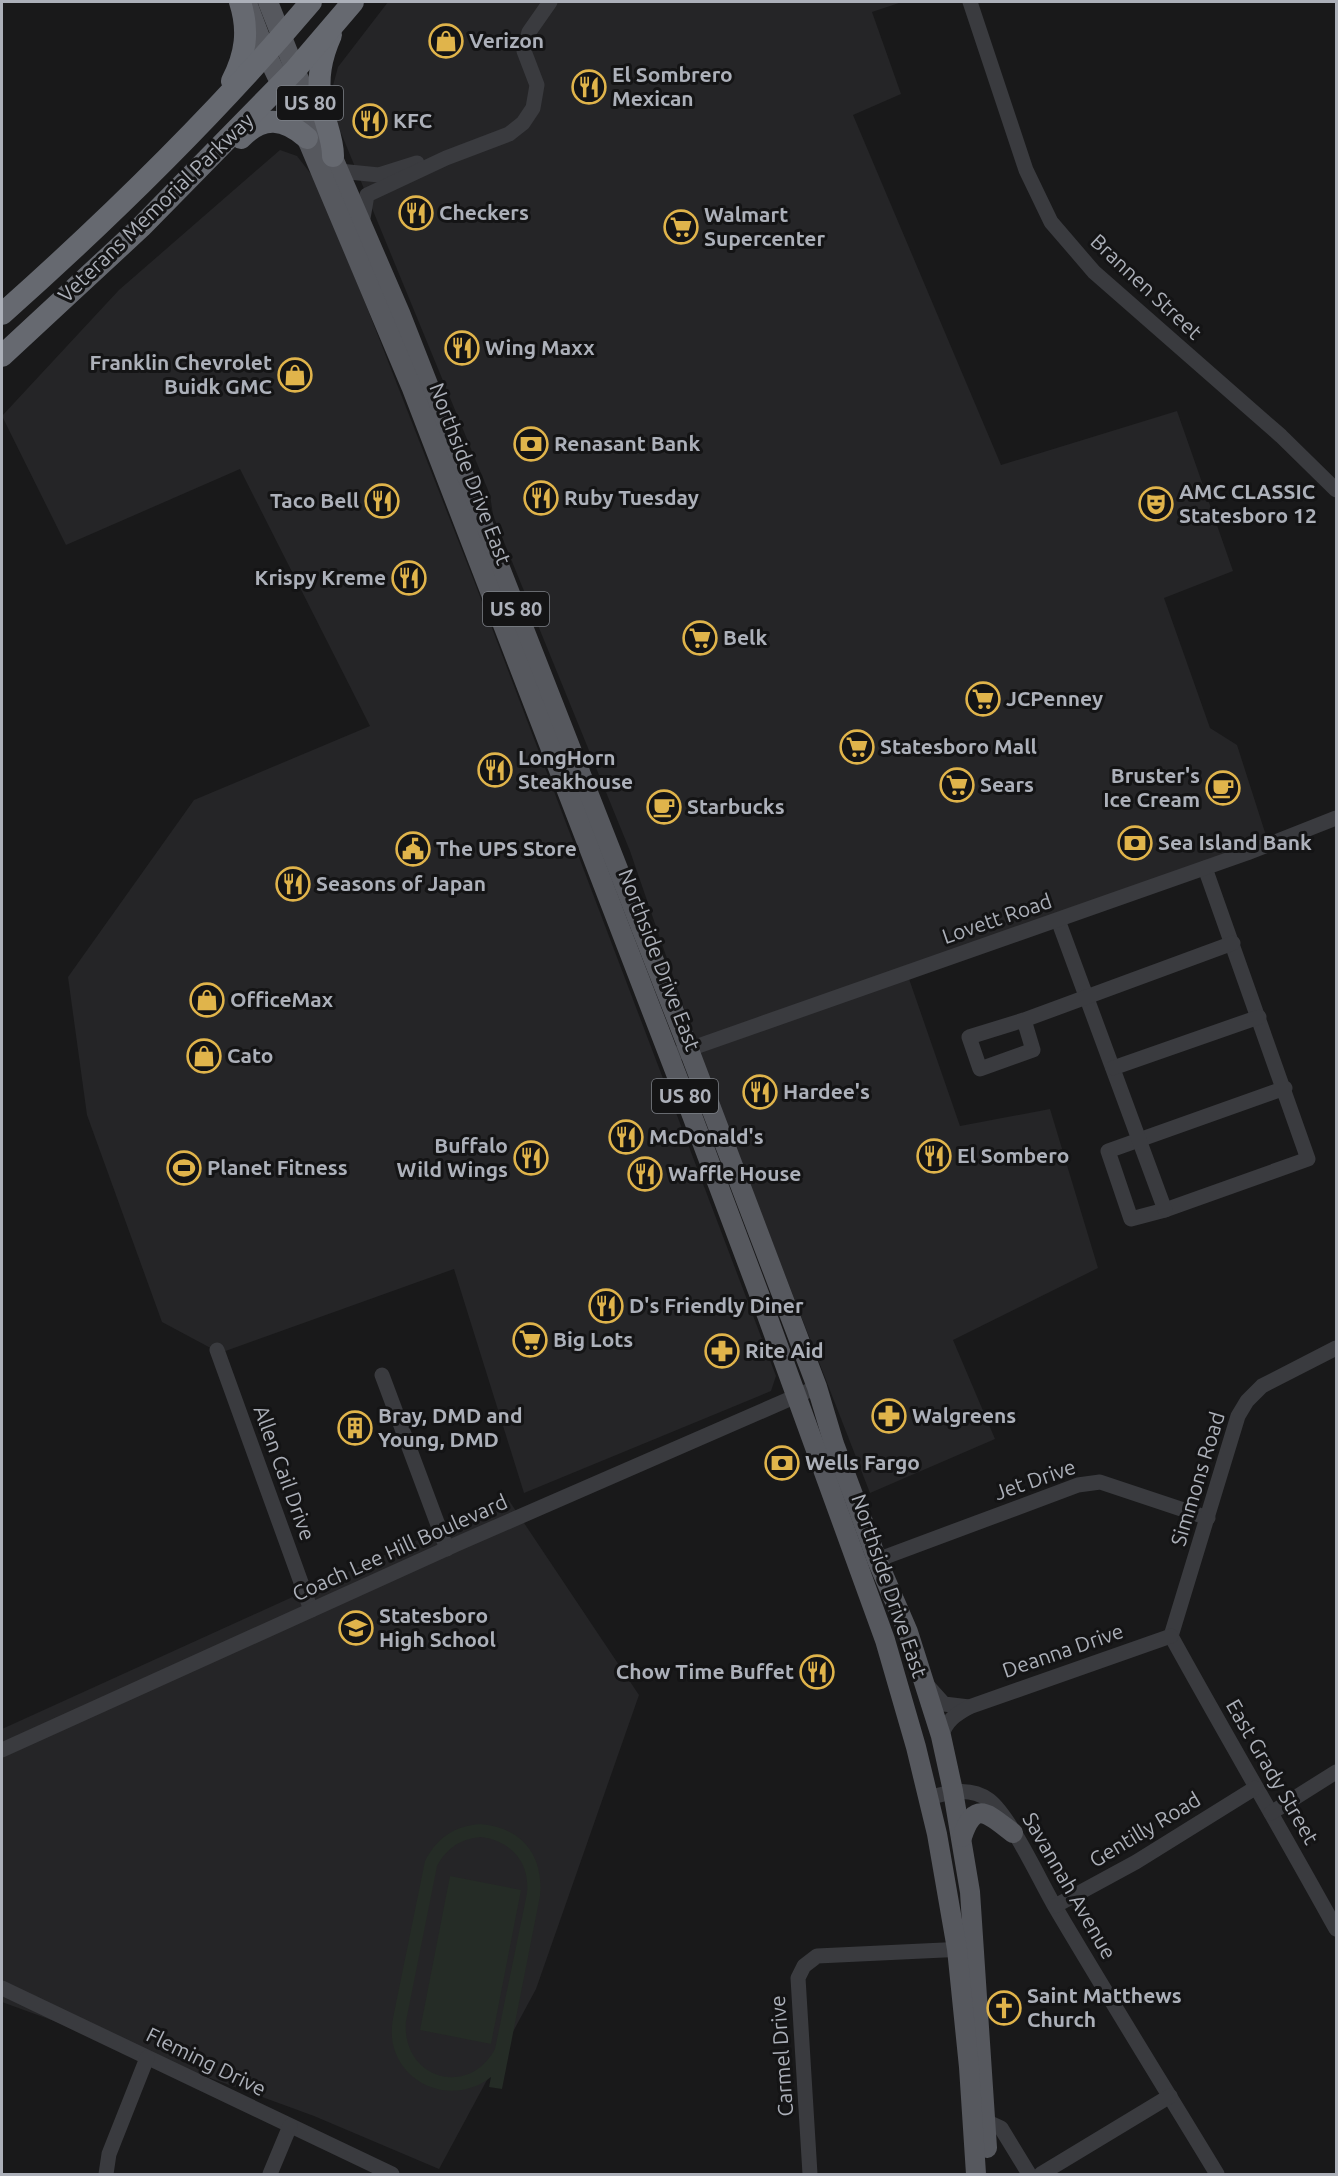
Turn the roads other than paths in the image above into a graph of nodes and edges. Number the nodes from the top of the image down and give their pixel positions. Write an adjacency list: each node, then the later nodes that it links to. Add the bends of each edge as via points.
1 (240, 2): 12 (highway, via 247,36 243,57)
2 (246, 2): 10 (main road, Northside Drive East / US 80)
3 (268, 2): 9 (main road, Northside Drive East / US 80)
4 (311, 2): 9 (highway, Veterans Memorial Parkway)
5 (353, 2): 8 (highway, Veterans Memorial Parkway)
6 (550, 2): 14 (street, via 529,32 524,51 537,85 533,108 523,123 509,134)
7 (970, 2): 20 (street, Brannen Street, via 1026,170 1051,222 1094,272 1281,436)
8 (337, 20): 11 (highway, Veterans Memorial Parkway); 15 (highway, via 324,50 320,75 321,100)
9 (283, 35): 10 (highway, Veterans Memorial Parkway); 11 (main road, Northside Drive East / US 80)
10 (266, 53): 11 (main road, Northside Drive East / US 80); 12 (highway, Veterans Memorial Parkway)
11 (289, 77): 13 (main road, Northside Drive East / US 80); 15 (main road, Northside Drive East / US 80); 17 (highway, Veterans Memorial Parkway)
12 (222, 99): 18 (highway, Veterans Memorial Parkway, via 171,154)
13 (307, 138): 17 (highway, via 293,126 282,123 256,125 116,257); 29 (main road, Northside Drive East / US 80, via 411,386)
14 (438, 161): 15 (street, via 417,162 379,175); 16 (street, via 367,195)
15 (336, 163): 16 (main road, Northside Drive East / US 80)
16 (362, 225): 28 (main road, Northside Drive East / US 80)
17 (103, 263): 19 (highway, Veterans Memorial Parkway)
18 (2, 314)
19 (2, 356)
20 (1336, 490)
21 (1336, 819): 22 (street, Lovett Road)
22 (1205, 868): 23 (street, Lovett Road); 24 (street)
23 (1058, 920): 25 (street); 28 (street, Lovett Road)
24 (1233, 943): 25 (street); 26 (street)
25 (1088, 997): 27 (street); 30 (street)
26 (1259, 1017): 30 (street); 31 (street)
27 (1024, 1020)
28 (689, 1050): 29 (street, Lovett Road); 37 (main road, Northside Drive East / US 80)
29 (670, 1056): 38 (main road, Northside Drive East / US 80)
30 (1113, 1068): 32 (street)
31 (1285, 1088): 32 (street); 33 (street, via 1308,1159)
32 (1139, 1140): 33 (street); 33 (street, via 1108,1151 1131,1219)
33 (1165, 1210)
34 (1336, 1348): 39 (street, Simmons Road, via 1262,1386 1246,1401)
35 (217, 1350): 42 (street, Allen Cail Drive)
36 (382, 1375): 40 (street)
37 (817, 1387): 38 (street, Coach Lee Hill Boulevard); 41 (main road, Northside Drive East / US 80)
38 (796, 1395): 40 (street, Coach Lee Hill Boulevard); 51 (main road, Northside Drive East / US 80, via 885,1640)
39 (1208, 1518): 41 (street, Jet Drive, via 1100,1482 1078,1485); 43 (street, Simmons Road)
40 (447, 1549): 42 (street, Coach Lee Hill Boulevard)
41 (877, 1560): 44 (main road, Northside Drive East / US 80)
42 (311, 1610): 47 (street, Coach Lee Hill Boulevard)
43 (1171, 1636): 45 (street, Deanna Drive); 49 (street, East Grady Street)
44 (924, 1681): 45 (street, via 944,1704); 46 (main road, Northside Drive East / US 80)
45 (969, 1707): 46 (street, Deanna Drive, via 945,1724)
46 (941, 1736): 50 (main road, Northside Drive East / US 80)
47 (2, 1750)
48 (1336, 1772): 52 (street)
49 (1255, 1788): 52 (street, East Grady Street); 55 (street, Gentilly Road, via 1136,1862)
50 (953, 1791): 51 (street, Savannah Avenue); 53 (street, Savannah Avenue, via 968,1791 987,1799 1001,1812); 54 (main road, Northside Drive East / US 80)
51 (928, 1798): 57 (main road, Northside Drive East / US 80)
52 (1271, 1813): 56 (street, East Grady Street)
53 (1013, 1833): 54 (main road, via 982,1813 969,1819); 55 (street, Savannah Avenue)
54 (962, 1837): 57 (main road, Northside Drive East / US 80, via 970,1892)
55 (1055, 1906): 60 (street, Savannah Avenue)
56 (1336, 1929)
57 (966, 1949): 61 (main road, Northside Drive East / US 80); 66 (street, Carmel Drive, via 817,1956 804,1966 798,1978)
58 (2, 1988): 59 (street, Fleming Drive)
59 (147, 2058): 62 (street, Fleming Drive); 63 (street, via 109,2154)
60 (1170, 2096): 70 (street); 71 (street, Savannah Avenue)
61 (978, 2117): 67 (main road, Northside Drive East / US 80); 68 (main road, Northside Drive East / US 80); 69 (street, via 1001,2128)
62 (290, 2126): 64 (street); 65 (street, Fleming Drive)
63 (106, 2175)
64 (270, 2175)
65 (392, 2175)
66 (810, 2175)
67 (976, 2175)
68 (989, 2175)
69 (1029, 2175)
70 (1041, 2175)
71 (1217, 2175)

